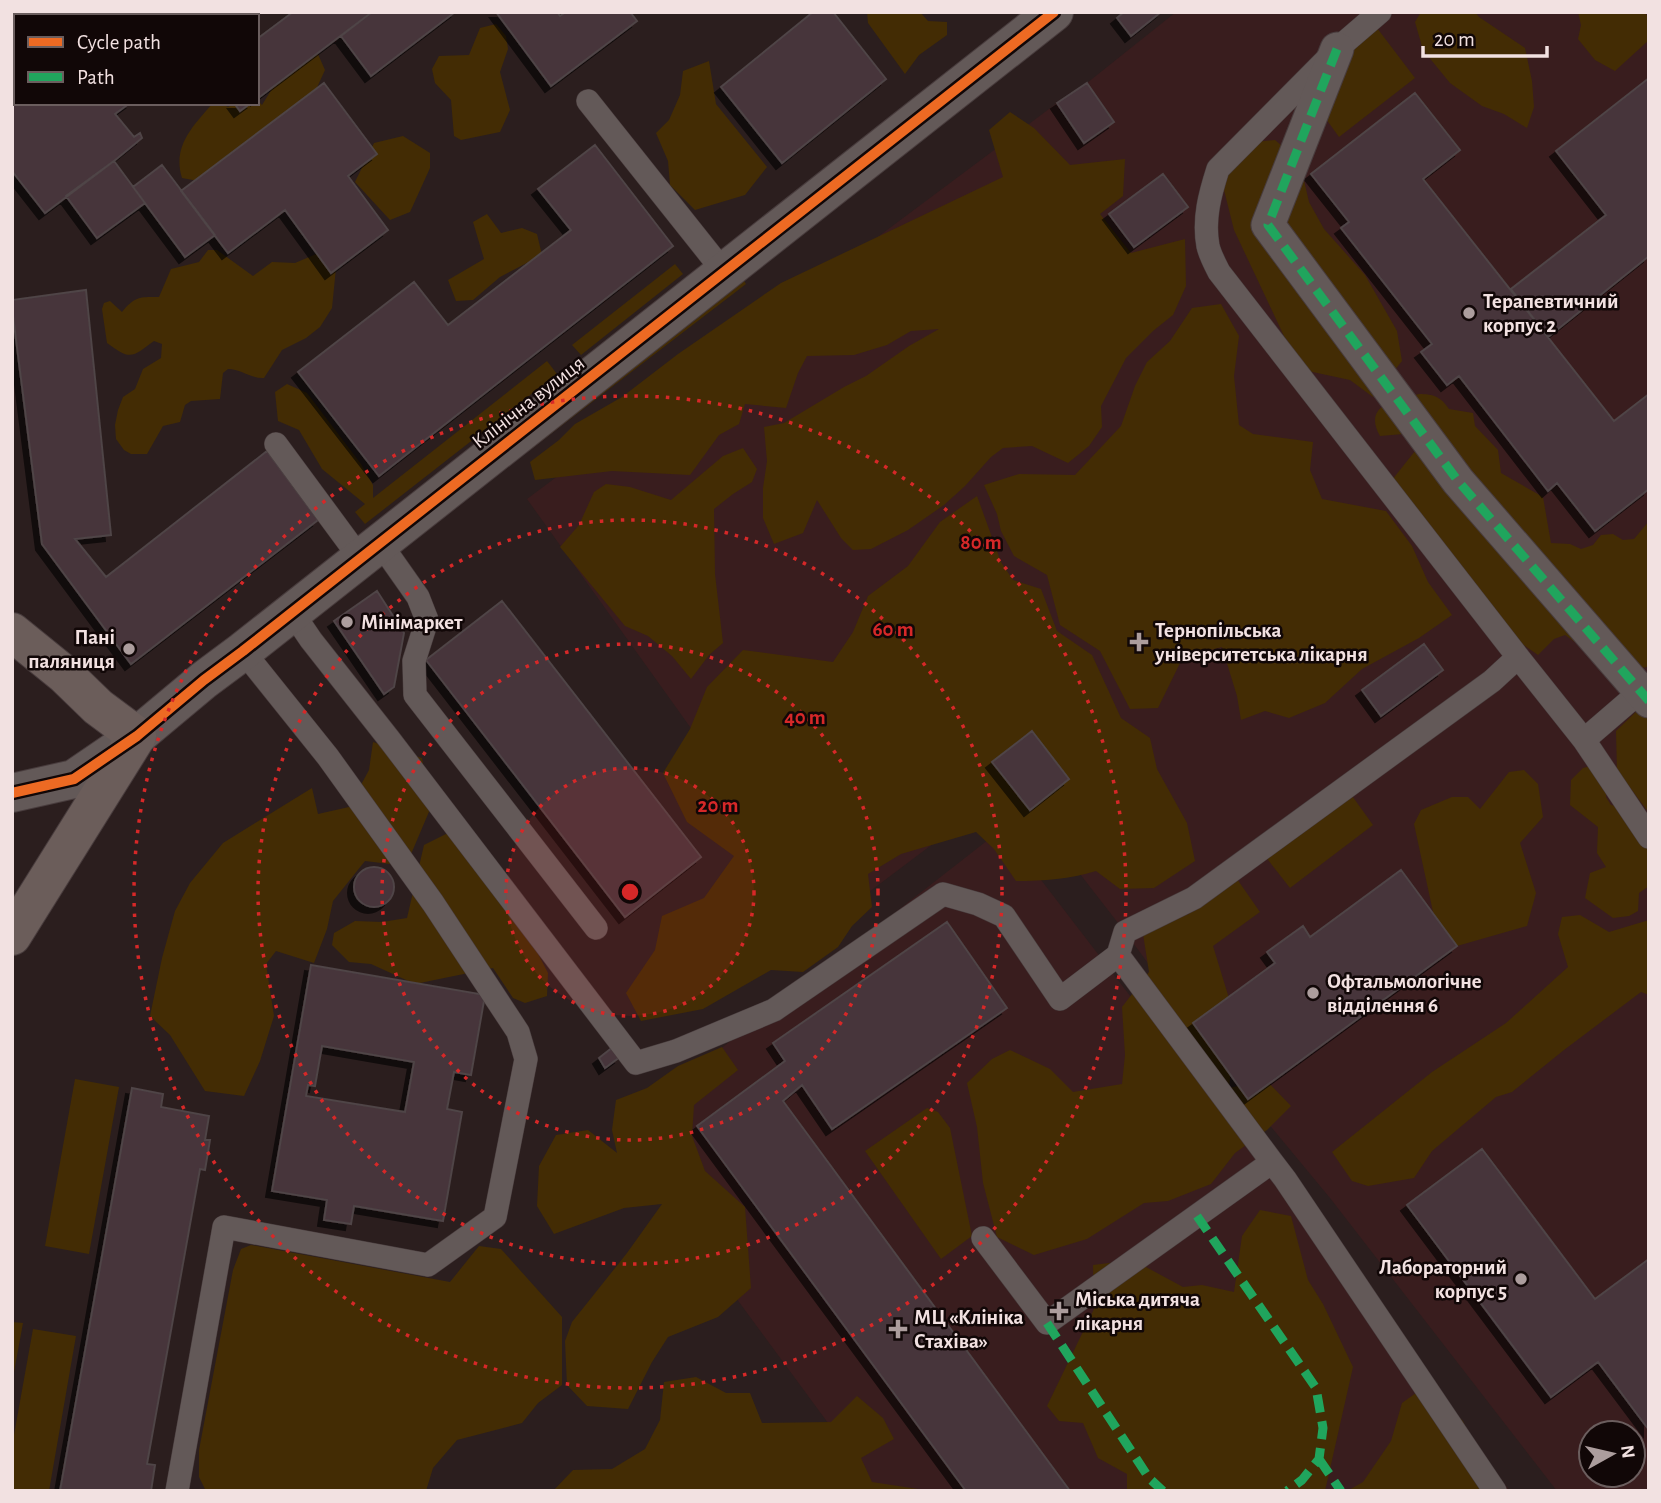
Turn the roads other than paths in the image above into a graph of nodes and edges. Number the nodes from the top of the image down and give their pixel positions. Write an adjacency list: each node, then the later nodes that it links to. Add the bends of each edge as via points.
1 (1054, 12): 5 (street, Клінічна вулиця)
2 (1380, 12): 3 (lane)
3 (1337, 48): 11 (lane, via 1218,169 1205,220 1209,248 1219,272); 12 (street, via 1268,225 1458,481)
4 (588, 101): 5 (lane)
5 (724, 272): 7 (street, Клінічна вулиця)
6 (276, 444): 7 (lane)
7 (370, 551): 8 (street, Клінічна вулиця); 17 (lane, via 418,597 427,620 414,661 415,695)
8 (292, 612): 10 (street, Клінічна вулиця); 19 (lane, via 636,1063 774,1010 943,894 1004,916 1060,999)
9 (12, 632): 13 (main road)
10 (243, 651): 13 (street, Клінічна вулиця); 22 (lane, via 328,757 433,903 518,1032 526,1059 495,1217 428,1265 224,1227)
11 (1518, 657): 14 (lane); 19 (lane, via 1492,681 1194,898 1125,932)
12 (1646, 692): 14 (lane)
13 (137, 736): 15 (street, Клінічна вулиця, via 74,779); 18 (main road)
14 (1584, 740): 16 (lane)
15 (12, 793)
16 (1649, 837)
17 (596, 928)
18 (12, 936)
19 (1118, 955): 20 (lane)
20 (1272, 1162): 21 (lane, via 1047,1323); 23 (lane)
21 (983, 1238)
22 (177, 1491)
23 (1495, 1491)

